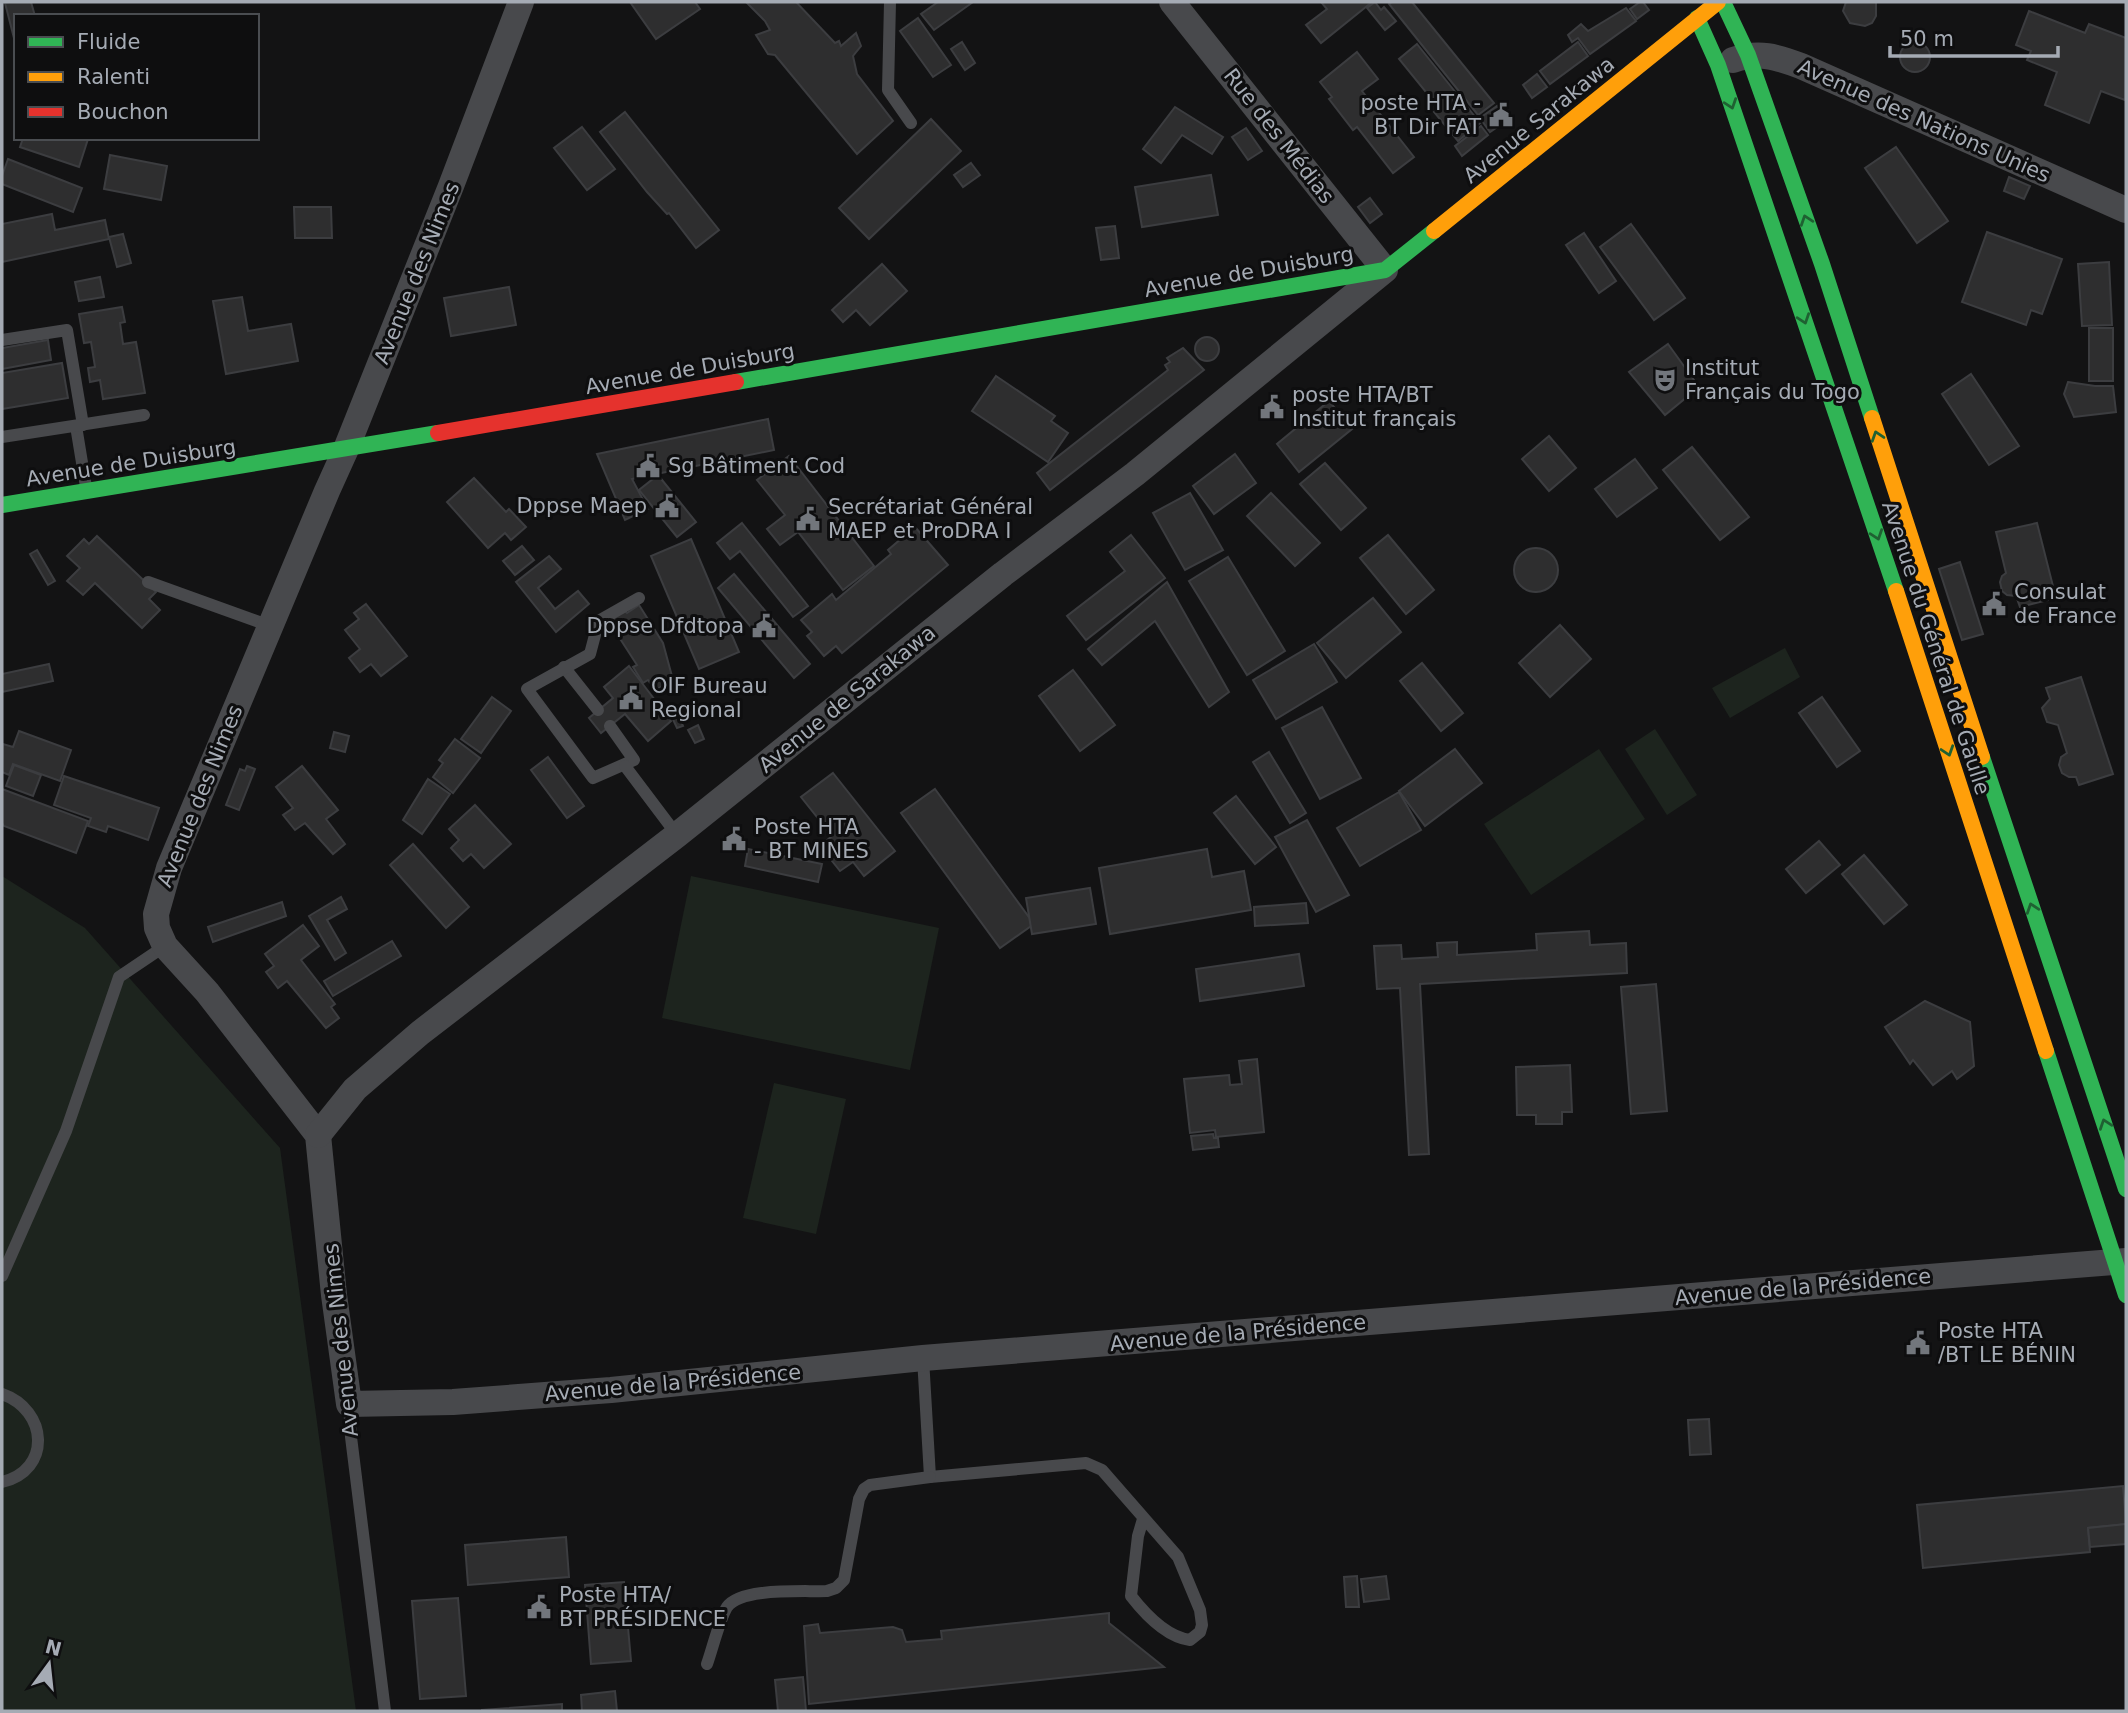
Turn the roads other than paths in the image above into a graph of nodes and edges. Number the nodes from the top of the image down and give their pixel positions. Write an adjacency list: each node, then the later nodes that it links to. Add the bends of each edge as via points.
1 (521, 2): 16 (street, Avenue des Nimes)
2 (890, 2): 9 (lane, via 888,90)
3 (1172, 2): 11 (street, Rue des Médias)
4 (1718, 2): 6 (street, Avenue Sarakawa)
5 (1723, 2): 7 (street, Avenue du Général de Gaulle)
6 (1697, 18): 8 (street, Avenue du Général de Gaulle); 11 (street, Avenue Sarakawa)
7 (1748, 55): 8 (street, Avenue des Nations Unies); 10 (street, Avenue des Nations Unies, via 1771,55 1801,66); 19 (street, Avenue du Général de Gaulle, one-way to 7, via 1822,264)
8 (1718, 65): 20 (street, Avenue du Général de Gaulle, one-way to 20)
9 (911, 123)
10 (2126, 210)
11 (1385, 270): 16 (street, Avenue de Duisburg); 30 (street, Avenue de Sarakawa, via 1135,474)
12 (2, 340): 14 (lane, via 67,330)
13 (144, 415): 14 (lane)
14 (79, 425): 15 (lane); 17 (lane)
15 (2, 438)
16 (346, 449): 17 (street, Avenue de Duisburg); 24 (street, Avenue des Nimes)
17 (86, 491): 18 (street, Avenue de Duisburg)
18 (4, 501)
19 (1920, 567): 20 (street); 23 (street, Avenue du Général de Gaulle)
20 (1892, 579): 25 (street, Avenue du Général de Gaulle)
21 (148, 582): 24 (lane)
22 (639, 598): 26 (lane, via 595,622 590,654)
23 (1938, 625): 25 (street); 33 (street, Avenue du Général de Gaulle, one-way to 23)
24 (270, 626): 31 (street, Avenue des Nimes, via 169,868 156,914)
25 (1910, 636): 34 (street, Avenue du Général de Gaulle, one-way to 34)
26 (564, 667): 27 (lane); 29 (lane, via 527,689 593,778)
27 (598, 710)
28 (610, 726): 29 (lane, via 634,760)
29 (625, 766): 30 (lane)
30 (677, 835): 32 (street, Avenue de Sarakawa, via 419,1033 355,1088)
31 (165, 946): 32 (street, Avenue des Nimes, via 207,992); 35 (lane, via 119,977 66,1131)
32 (318, 1135): 39 (street, Avenue des Nimes)
33 (2126, 1189)
34 (2121, 1262): 36 (street, Avenue du Général de Gaulle); 37 (street, Avenue de la Présidence)
35 (2, 1276)
36 (2126, 1294)
37 (923, 1358): 39 (street, Avenue de la Présidence, via 506,1398); 40 (lane)
38 (2, 1394): 41 (lane, via 14,1398 32,1416 38,1441 29,1465)
39 (349, 1404): 44 (lane, Avenue des Nimes)
40 (930, 1477): 42 (lane, via 1086,1463 1102,1470); 43 (lane, via 864,1489 844,1580 827,1591 754,1594 738,1599 727,1607)
41 (2, 1482)
42 (1143, 1519): 42 (lane, via 1131,1596 1142,1611 1178,1638 1190,1640 1200,1632 1200,1610 1178,1558)
43 (707, 1664)
44 (385, 1711)

